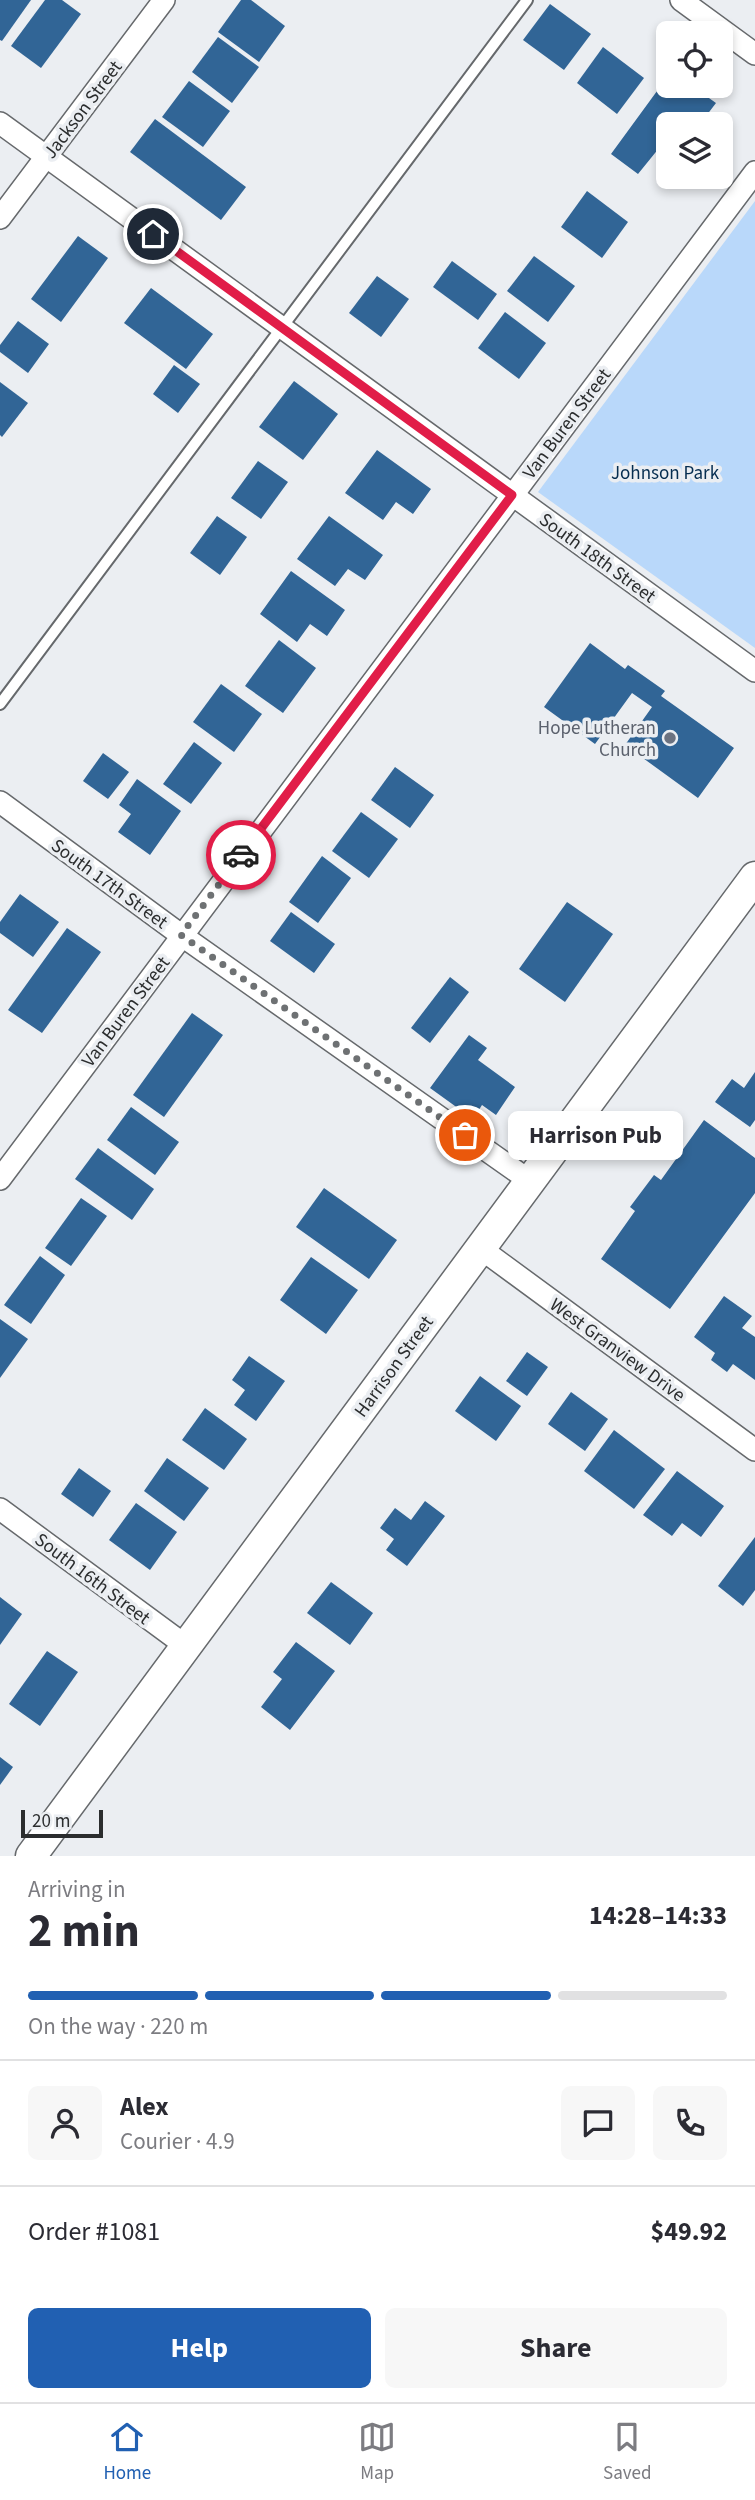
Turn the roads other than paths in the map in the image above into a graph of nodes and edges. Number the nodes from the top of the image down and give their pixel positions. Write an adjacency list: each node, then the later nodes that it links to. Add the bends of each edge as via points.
1 (164, 0): 6 (street, Jackson Street)
2 (527, 0): 9 (lane)
3 (681, 0): 4 (street)
4 (755, 54)
5 (0, 123): 6 (street, South 18th Street)
6 (46, 157): 8 (street, Jackson Street); 9 (street, South 18th Street)
7 (755, 172): 10 (street, Van Buren Street)
8 (0, 218)
9 (282, 327): 10 (street, South 18th Street); 12 (lane)
10 (512, 495): 11 (street, South 18th Street); 15 (street, Van Buren Street)
11 (755, 671)
12 (0, 704)
13 (0, 802): 15 (street, South 17th Street)
14 (755, 877): 17 (street, Harrison Street)
15 (181, 935): 16 (street, Van Buren Street); 17 (street, South 17th Street)
16 (0, 1180)
17 (530, 1181): 18 (street, Harrison Street)
18 (480, 1248): 19 (street, West Granview Drive); 21 (street, Harrison Street)
19 (755, 1450)
20 (0, 1509): 21 (street, South 16th Street)
21 (186, 1646): 22 (street, Harrison Street)
22 (31, 1856)

